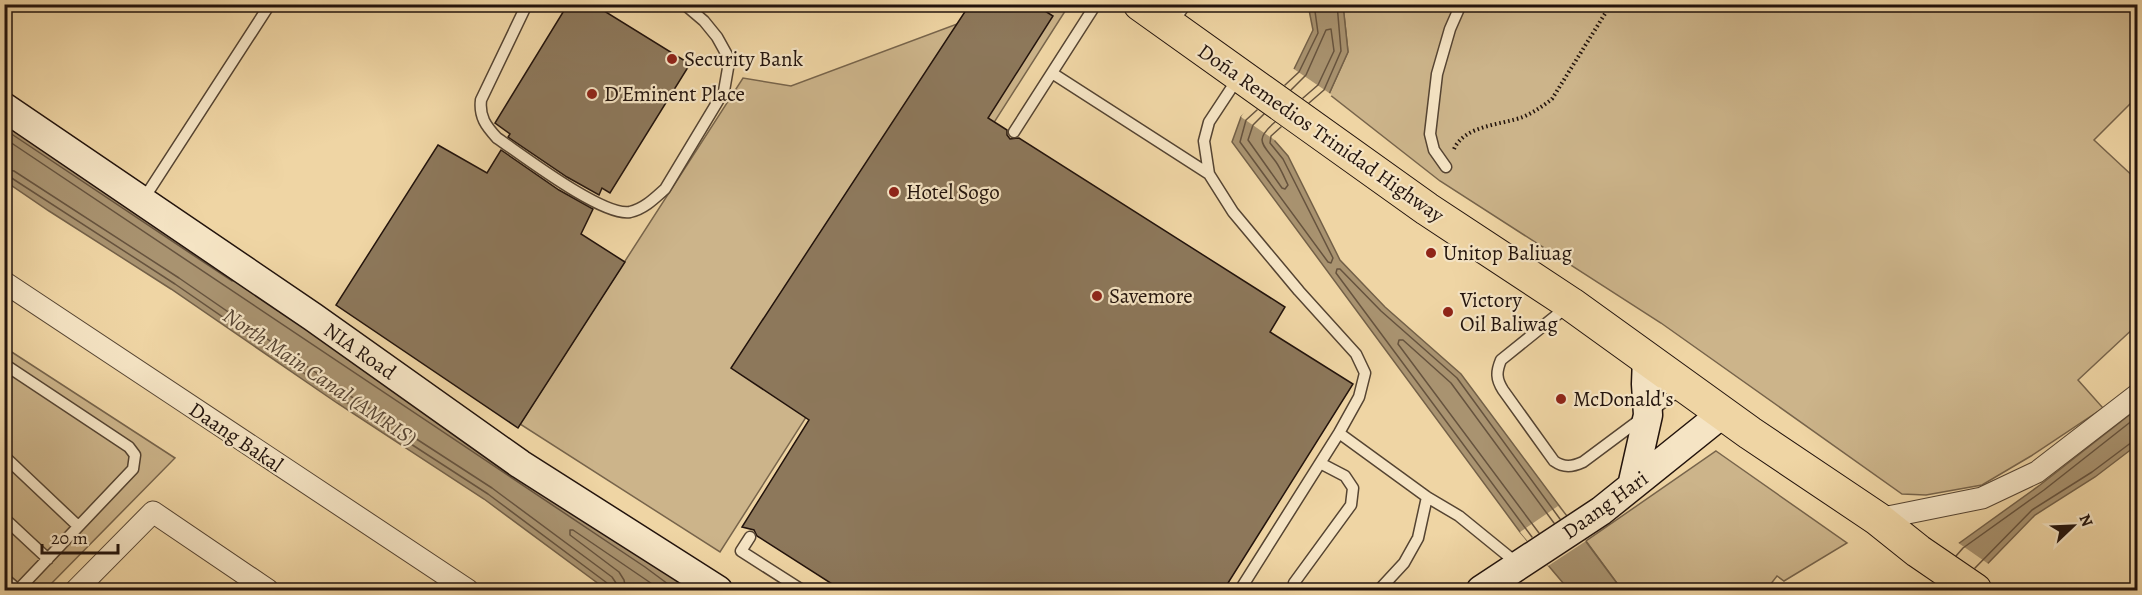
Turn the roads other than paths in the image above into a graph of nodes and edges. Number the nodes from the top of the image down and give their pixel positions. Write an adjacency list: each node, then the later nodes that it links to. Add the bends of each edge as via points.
1 (270, 4): 14 (lane)
2 (527, 4): 3 (lane, via 481,100 484,123 497,138 595,202 617,212 630,212 665,189 724,91 727,55 704,21)
3 (684, 4)
4 (1096, 4): 8 (lane)
5 (1140, 4): 7 (highway, Doña Remedios Trinidad Highway)
6 (1461, 4): 12 (lane, via 1437,74 1430,134 1434,150)
7 (1178, 15): 9 (highway, Doña Remedios Trinidad Highway)
8 (1052, 73): 11 (lane); 13 (lane)
9 (1239, 75): 13 (lane, via 1209,122 1204,141); 16 (highway, Doña Remedios Trinidad Highway, via 1427,209)
10 (4, 107): 14 (street, NIA Road)
11 (1014, 132)
12 (1446, 167)
13 (1209, 174): 23 (lane, via 1233,212 1356,354 1365,373 1359,397)
14 (143, 200): 39 (street, NIA Road, via 520,464)
15 (4, 282): 38 (street, Daang Bakal)
16 (1571, 304): 17 (highway, Doña Remedios Trinidad Highway); 22 (lane, via 1501,360 1497,377 1503,390 1560,466 1583,462)
17 (1647, 358): 19 (highway, Doña Remedios Trinidad Highway); 22 (street)
18 (4, 364): 30 (lane, via 129,447 135,455 134,468)
19 (1685, 386): 21 (highway, Doña Remedios Trinidad Highway); 22 (lane)
20 (2138, 394): 29 (street, via 2037,472 2010,485 1982,498)
21 (1723, 413): 26 (street, Daang Hari); 29 (highway, Doña Remedios Trinidad Highway)
22 (1648, 416): 26 (street)
23 (1339, 433): 25 (lane); 27 (lane)
24 (4, 456): 30 (lane)
25 (1320, 463): 41 (lane); 42 (lane, via 1345,476 1353,488 1351,506 1294,583)
26 (1632, 486): 32 (street, Daang Hari)
27 (1427, 497): 32 (lane); 43 (lane, via 1418,538 1404,563)
28 (4, 518): 33 (lane)
29 (1878, 519): 45 (highway, Doña Remedios Trinidad Highway)
30 (78, 526): 33 (lane)
31 (750, 537): 40 (lane, via 741,551)
32 (1530, 558): 44 (street, Daang Hari)
33 (48, 559): 35 (lane)
34 (4, 578): 35 (lane)
35 (18, 591)
36 (76, 591): 37 (street, via 153,513)
37 (268, 591)
38 (468, 591)
39 (718, 591)
40 (802, 591)
41 (1240, 591)
42 (1293, 591)
43 (1379, 591)
44 (1481, 591)
45 (1975, 591)

